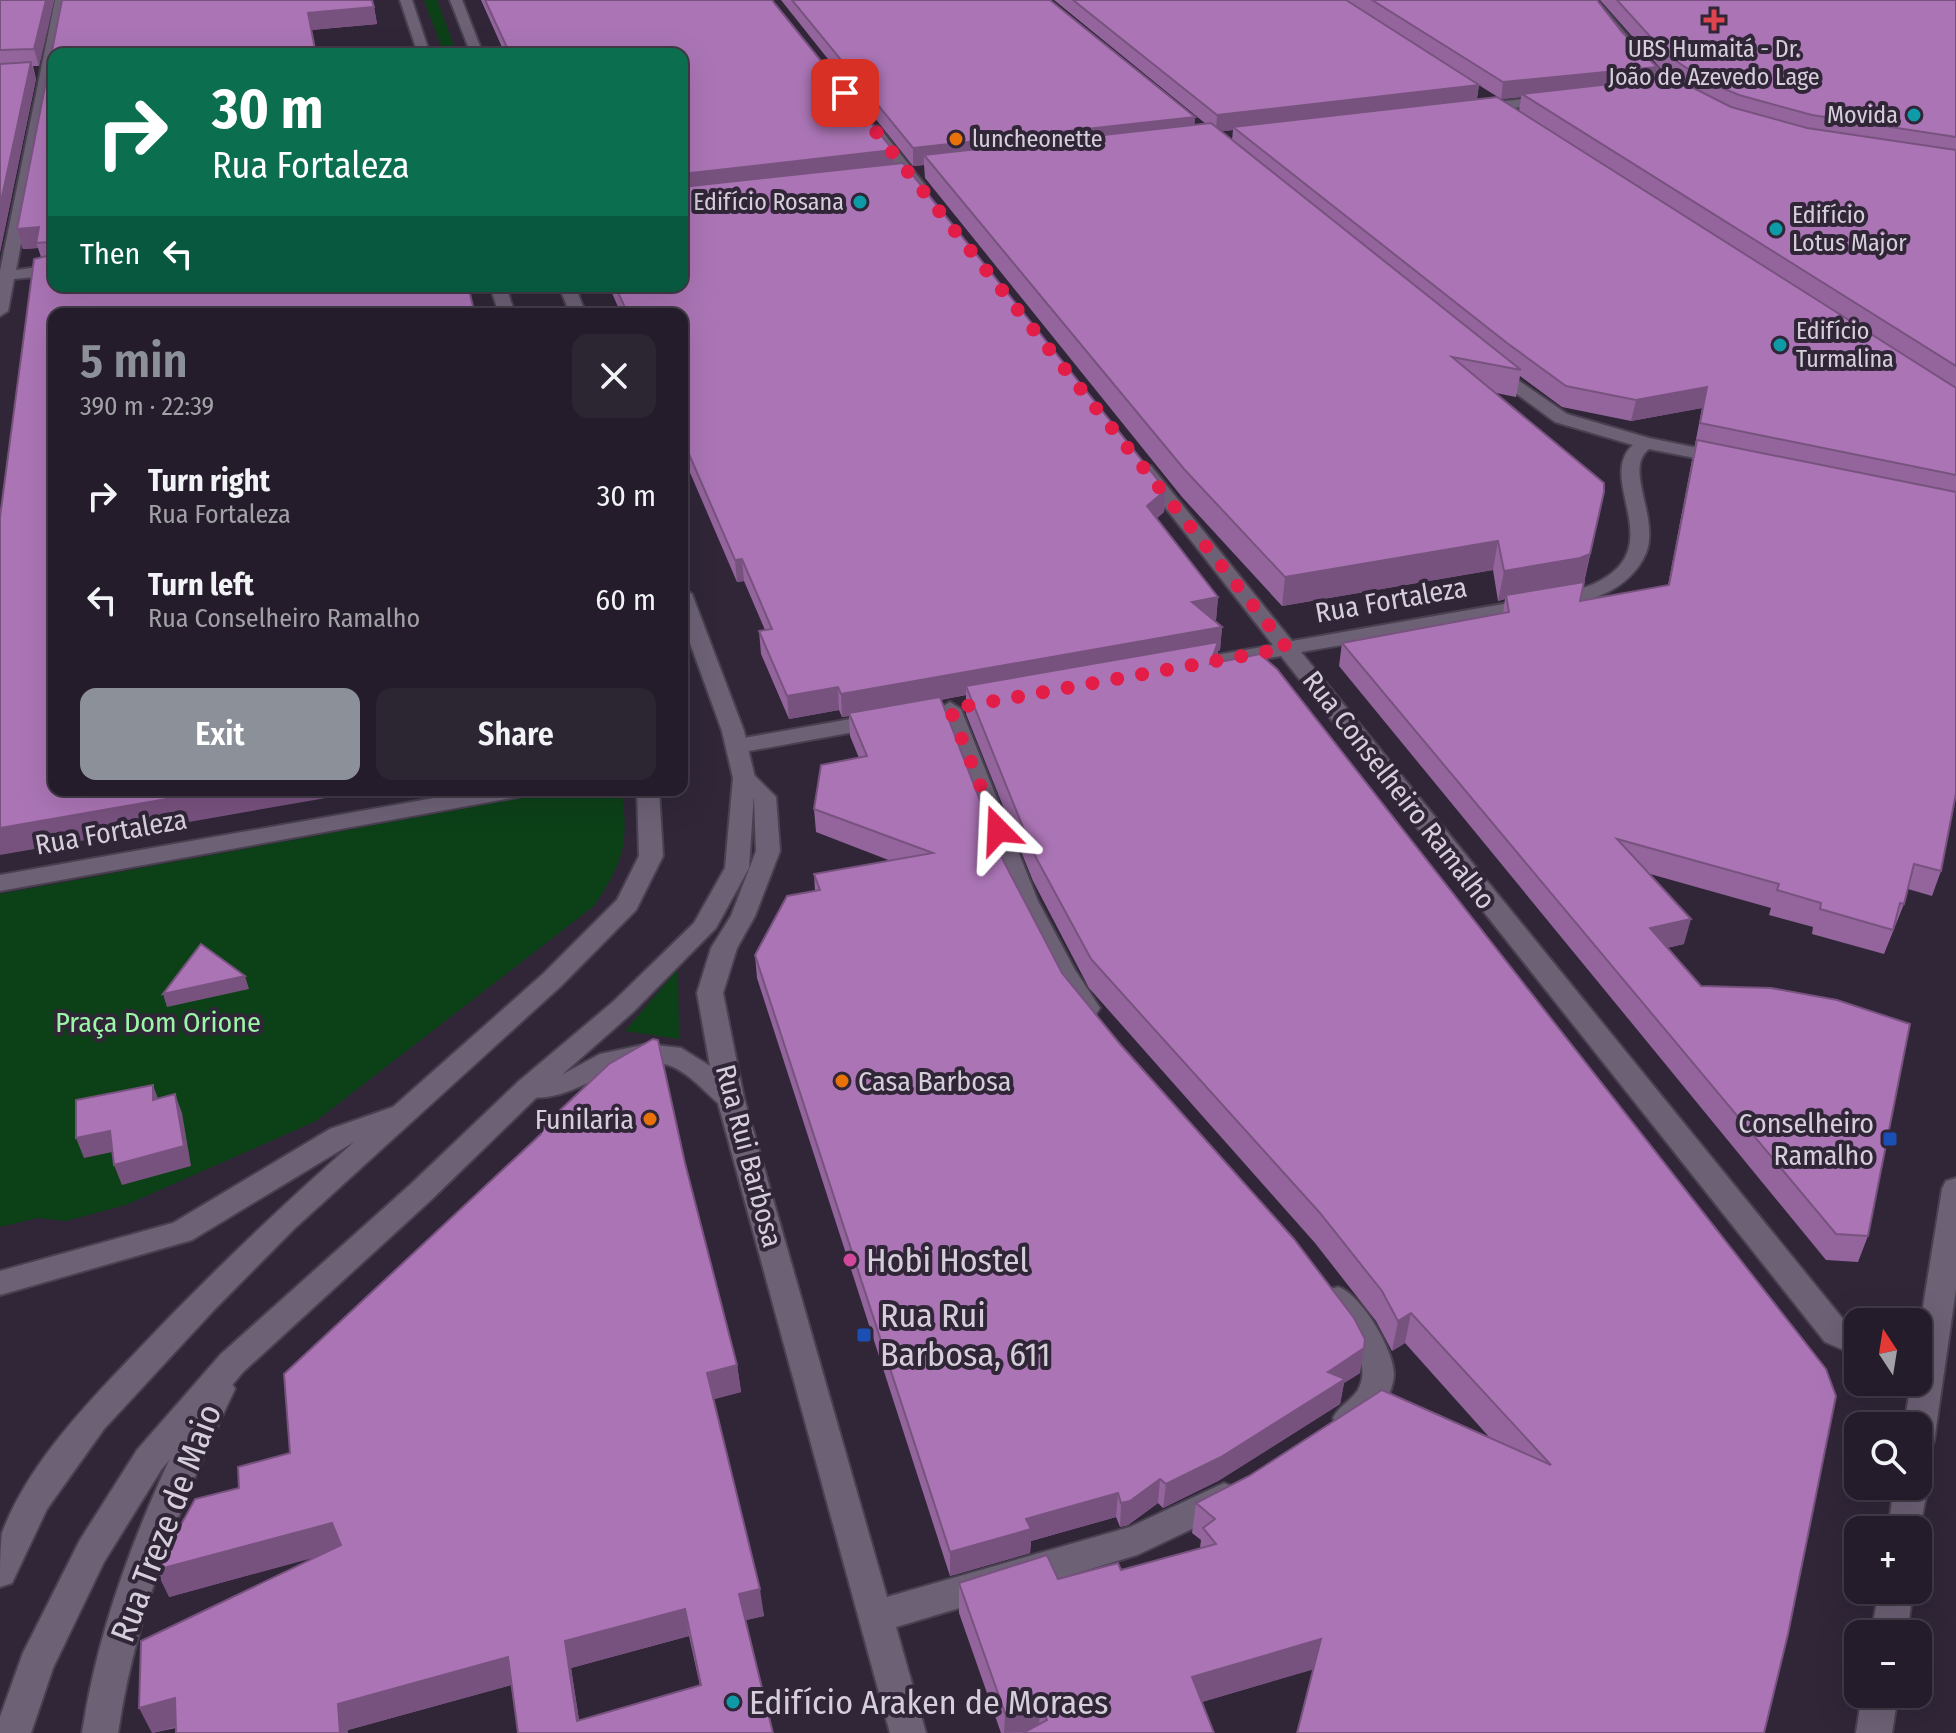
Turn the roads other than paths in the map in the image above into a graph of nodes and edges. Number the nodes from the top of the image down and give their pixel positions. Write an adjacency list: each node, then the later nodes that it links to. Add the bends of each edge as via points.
1 (61, 0): 5 (street)
2 (406, 0): 6 (street)
3 (456, 0): 7 (street)
4 (1591, 0): 9 (street)
5 (49, 48)
6 (422, 48)
7 (475, 48)
8 (48, 52): 20 (street)
9 (1670, 87): 10 (street); 14 (street)
10 (1655, 88)
11 (1479, 96): 13 (street)
12 (1561, 99): 13 (street)
13 (1495, 106): 15 (street); 17 (street)
14 (1702, 106)
15 (1465, 110)
16 (863, 117): 18 (street)
17 (1512, 117)
18 (938, 210)
19 (48, 271): 20 (street)
20 (3, 276): 21 (street)
21 (0, 311)
22 (1477, 354): 23 (street, via 1561,418)
23 (1646, 443): 25 (street); 27 (street, Rua Fortaleza, via 1630,456 1628,467 1642,519 1639,546 1629,568 1610,584 1529,606)
24 (1135, 457): 27 (street, Rua Conselheiro Ramalho)
25 (1744, 462)
26 (688, 610): 31 (street, Rua Rui Barbosa)
27 (1287, 648): 28 (street, Rua Fortaleza); 44 (street, Rua Conselheiro Ramalho)
28 (1162, 671)
29 (950, 709): 36 (street, via 1018,882 1077,995)
30 (905, 717): 31 (street)
31 (738, 746): 32 (street, Rua Rui Barbosa)
32 (744, 778): 37 (street, via 737,868 704,928); 38 (street, Rua Rui Barbosa, via 765,797 768,851 743,916 724,948 710,993)
33 (484, 796): 35 (street, Rua Fortaleza)
34 (649, 796): 39 (street, via 651,856 627,904 552,980)
35 (0, 883)
36 (1105, 1031)
37 (529, 1088): 38 (street, via 569,1083 609,1061 647,1053 672,1055 693,1066); 45 (street)
38 (730, 1098): 49 (street, Rua Rui Barbosa)
39 (405, 1111): 42 (street, via 340,1136 182,1232); 48 (street, via 284,1221 93,1419 35,1499)
40 (1956, 1189): 43 (street)
41 (1320, 1275): 46 (street, via 1379,1363 1378,1387 1364,1408)
42 (0, 1283)
43 (1932, 1324)
44 (1844, 1337)
45 (232, 1363): 51 (street, via 149,1460 92,1551 36,1665); 52 (street, Rua Treze de Maio, via 188,1452 123,1613)
46 (1324, 1434)
47 (1244, 1486): 49 (street, via 1137,1540)
48 (0, 1572)
49 (877, 1616): 53 (street, Rua Rui Barbosa)
50 (1878, 1708): 54 (street)
51 (13, 1733)
52 (100, 1733)
53 (908, 1733)
54 (1874, 1733)

